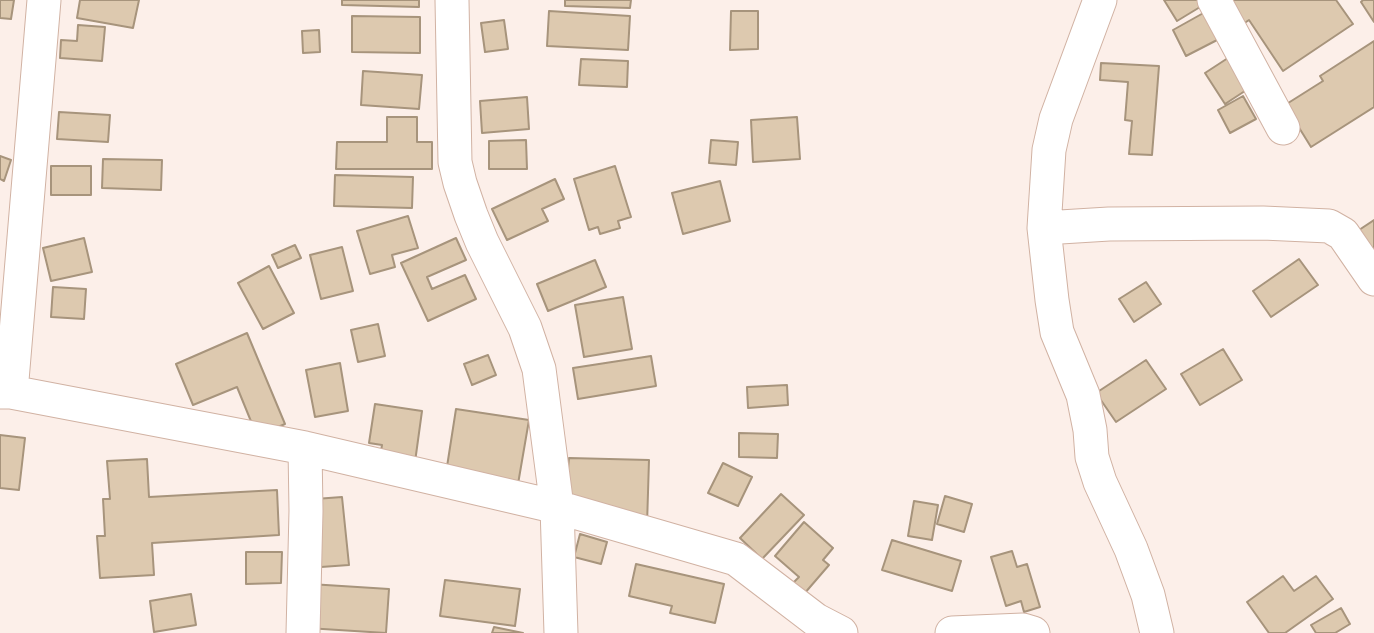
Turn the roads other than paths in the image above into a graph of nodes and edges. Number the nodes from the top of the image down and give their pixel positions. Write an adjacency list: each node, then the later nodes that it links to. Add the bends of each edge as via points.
1 (44, 0): 8 (street)
2 (452, 0): 10 (street, via 455,163 482,242 525,328 539,369)
3 (1100, 0): 6 (street, via 1056,119 1049,150)
4 (1214, 0): 5 (street)
5 (1283, 128)
6 (1044, 228): 7 (street, via 1109,224 1329,226 1343,234); 16 (street, via 1057,332 1083,395 1100,482 1149,595)
7 (1374, 279)
8 (6, 392): 9 (street)
9 (305, 448): 10 (street); 11 (street)
10 (557, 507): 12 (street); 13 (street, via 736,559 816,620)
11 (303, 633)
12 (561, 633)
13 (841, 633)
14 (951, 633): 15 (street)
15 (1032, 633)
16 (1157, 633)

